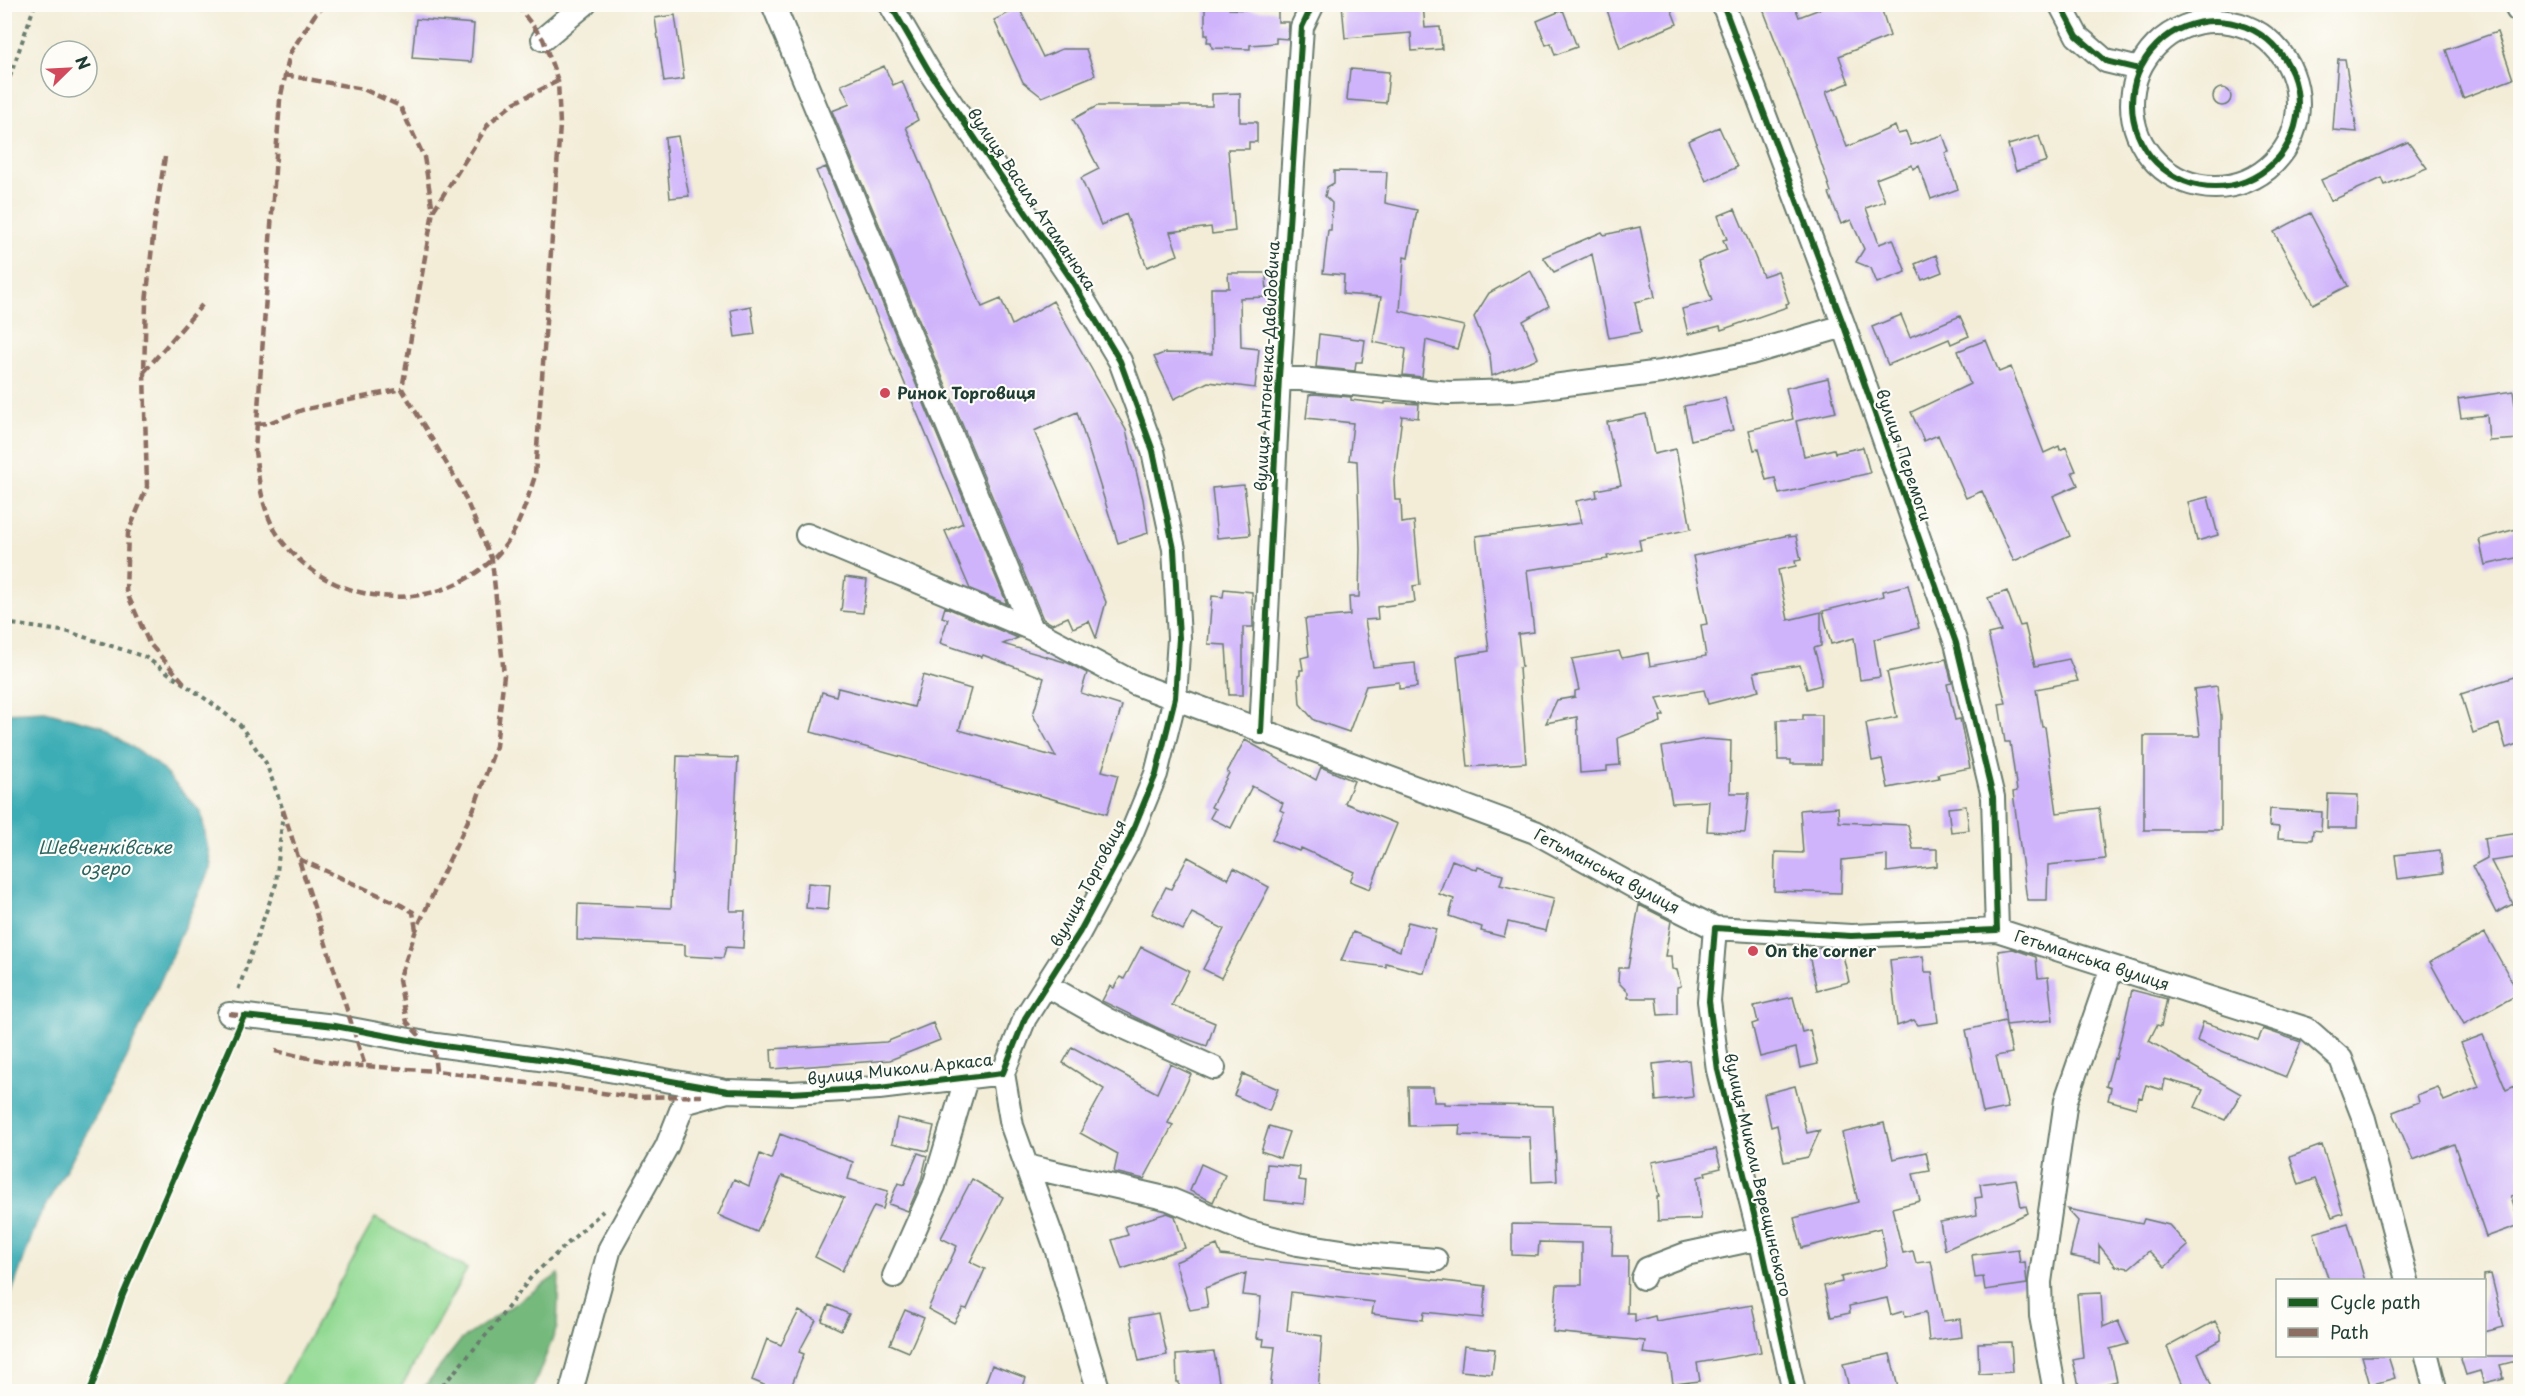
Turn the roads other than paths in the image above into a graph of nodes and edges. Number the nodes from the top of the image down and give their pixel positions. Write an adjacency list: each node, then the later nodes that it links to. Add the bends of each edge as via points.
1 (585, 4): 7 (street)
2 (773, 4): 12 (street)
3 (890, 4): 13 (street, вулиця Василя Атаманюка, via 929,71 1071,279 1120,361 1153,450 1174,549 1179,638)
4 (1313, 4): 10 (street, вулиця Антоненка-Давидовича, via 1302,27)
5 (1723, 4): 9 (street, вулиця Перемоги)
6 (2060, 4): 8 (street, via 2078,36 2106,61)
7 (543, 39)
8 (2139, 69): 8 (street, via 2131,101 2137,133 2154,161 2181,180 2212,188 2245,182 2273,165 2292,138 2299,107 2294,74 2277,46 2250,27 2218,20 2186,25 2158,42)
9 (1844, 326): 10 (street, via 1751,353 1672,370 1513,391 1449,393); 16 (street, вулиця Перемоги, via 1956,643 1993,797)
10 (1279, 377): 14 (street, вулиця Антоненка-Давидовича)
11 (807, 534): 12 (street, Гетьманська вулиця)
12 (1032, 629): 13 (street, Гетьманська вулиця, via 1136,684)
13 (1175, 698): 14 (street, Гетьманська вулиця); 18 (street, вулиця Торговиця, via 1156,774 1128,842)
14 (1261, 732): 15 (street, Гетьманська вулиця, via 1535,831)
15 (1715, 927): 16 (street, Гетьманська вулиця, via 1851,936); 25 (street, вулиця Миколи Верещинського, via 1709,1001 1718,1070)
16 (1997, 930): 17 (street, Гетьманська вулиця)
17 (2112, 967): 29 (street, Гетьманська вулиця, via 2307,1029 2341,1059 2364,1119); 34 (street, via 2066,1100 2040,1282 2041,1316)
18 (1046, 986): 20 (street, via 1108,1020); 21 (street, вулиця Торговиця, via 1025,1018)
19 (230, 1014): 23 (street, via 335,1026)
20 (1214, 1068)
21 (1003, 1073): 22 (street, вулиця Миколи Аркаса); 24 (street, via 1012,1126)
22 (967, 1076): 23 (street, вулиця Миколи Аркаса, via 879,1088 791,1093); 27 (street, via 934,1186)
23 (728, 1091): 31 (street, вулиця Миколи Аркаса, via 684,1103 667,1146 610,1248)
24 (1026, 1166): 26 (street, via 1169,1199 1246,1231 1297,1244); 32 (street, via 1056,1248)
25 (1760, 1238): 28 (street, via 1686,1254 1647,1269); 33 (street, вулиця Миколи Верещинського)
26 (1436, 1260)
27 (894, 1276)
28 (1642, 1278)
29 (2406, 1279)
30 (2427, 1357): 35 (street)
31 (571, 1392)
32 (1099, 1392)
33 (1794, 1392)
34 (2055, 1392)
35 (2436, 1392)

